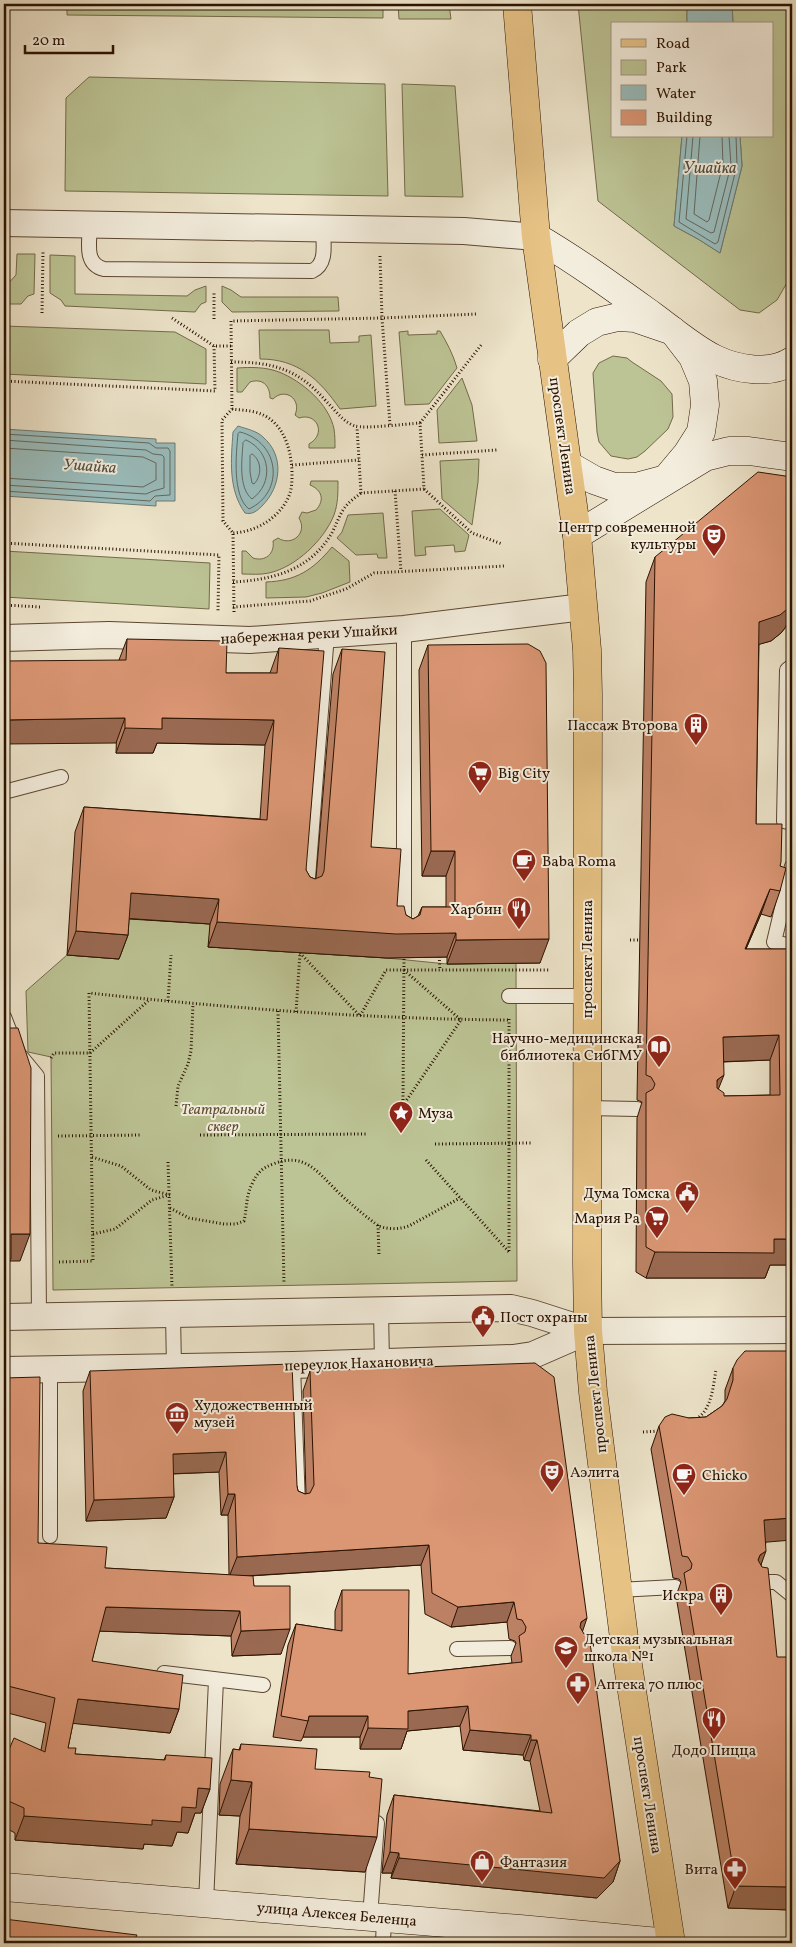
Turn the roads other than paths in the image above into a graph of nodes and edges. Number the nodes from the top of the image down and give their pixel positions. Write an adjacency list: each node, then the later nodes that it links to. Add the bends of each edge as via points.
1 (517, 4): 5 (main road, проспект Ленина)
2 (4, 223): 3 (street)
3 (90, 224): 4 (street); 4 (lane, via 90,258 99,268 312,271 322,261)
4 (323, 229): 5 (street, via 464,231)
5 (536, 237): 6 (main road, via 574,259); 7 (main road, проспект Ленина)
6 (673, 331): 7 (main road, via 635,318 618,317 596,322 579,333); 8 (main road, via 715,359 738,367 762,370); 11 (main road, via 693,357 703,380 706,405 701,432)
7 (552, 359): 10 (main road, проспект Ленина)
8 (792, 361)
9 (792, 457): 11 (main road, via 729,451 705,457)
10 (568, 465): 11 (main road, via 614,488 636,488); 12 (main road, проспект Ленина)
11 (666, 479): 12 (main road)
12 (577, 535): 13 (main road, проспект Ленина)
13 (583, 608): 14 (street, набережная реки Ушайки); 26 (main road, проспект Ленина, via 588,694)
14 (404, 629): 15 (street, набережная реки Ушайки); 23 (lane)
15 (327, 634): 16 (street, набережная реки Ушайки, via 250,640 108,635); 22 (lane)
16 (4, 638)
17 (792, 666): 20 (lane, via 788,670 784,821)
18 (61, 777): 19 (lane)
19 (4, 792)
20 (792, 823)
21 (792, 866): 24 (lane, via 774,942)
22 (306, 895)
23 (404, 935)
24 (792, 946)
25 (509, 996): 26 (lane)
26 (587, 996): 28 (main road, проспект Ленина)
27 (4, 1017): 33 (lane, via 18,1053 37,1076)
28 (587, 1108): 29 (lane); 35 (main road, проспект Ленина)
29 (637, 1109)
30 (381, 1310): 31 (street, переулок Нахановича); 35 (street, переулок Нахановича, via 510,1308); 36 (lane)
31 (173, 1314): 33 (street, переулок Нахановича); 38 (lane)
32 (4, 1316): 33 (street, переулок Нахановича)
33 (39, 1316)
34 (792, 1330): 35 (street, переулок Нахановича)
35 (588, 1331): 36 (street, переулок Нахановича, via 533,1355); 45 (main road, проспект Ленина)
36 (382, 1363): 37 (street, переулок Нахановича)
37 (293, 1365): 38 (street, переулок Нахановича); 41 (lane)
38 (174, 1368): 40 (street, переулок Нахановича)
39 (4, 1370): 40 (street, переулок Нахановича)
40 (50, 1370): 42 (lane)
41 (298, 1506)
42 (50, 1536)
43 (759, 1582): 46 (lane, via 776,1582)
44 (675, 1587): 45 (lane)
45 (618, 1590): 47 (main road, проспект Ленина)
46 (792, 1595)
47 (625, 1646): 48 (lane); 58 (main road, проспект Ленина)
48 (581, 1647)
49 (510, 1648): 50 (lane)
50 (457, 1649)
51 (152, 1672): 52 (lane)
52 (216, 1680): 53 (lane); 56 (lane)
53 (263, 1685)
54 (378, 1808): 57 (lane)
55 (4, 1887): 56 (main road, улица Алексея Беленца)
56 (206, 1903): 57 (main road, улица Алексея Беленца)
57 (379, 1926): 58 (main road, улица Алексея Беленца)
58 (670, 1943)

